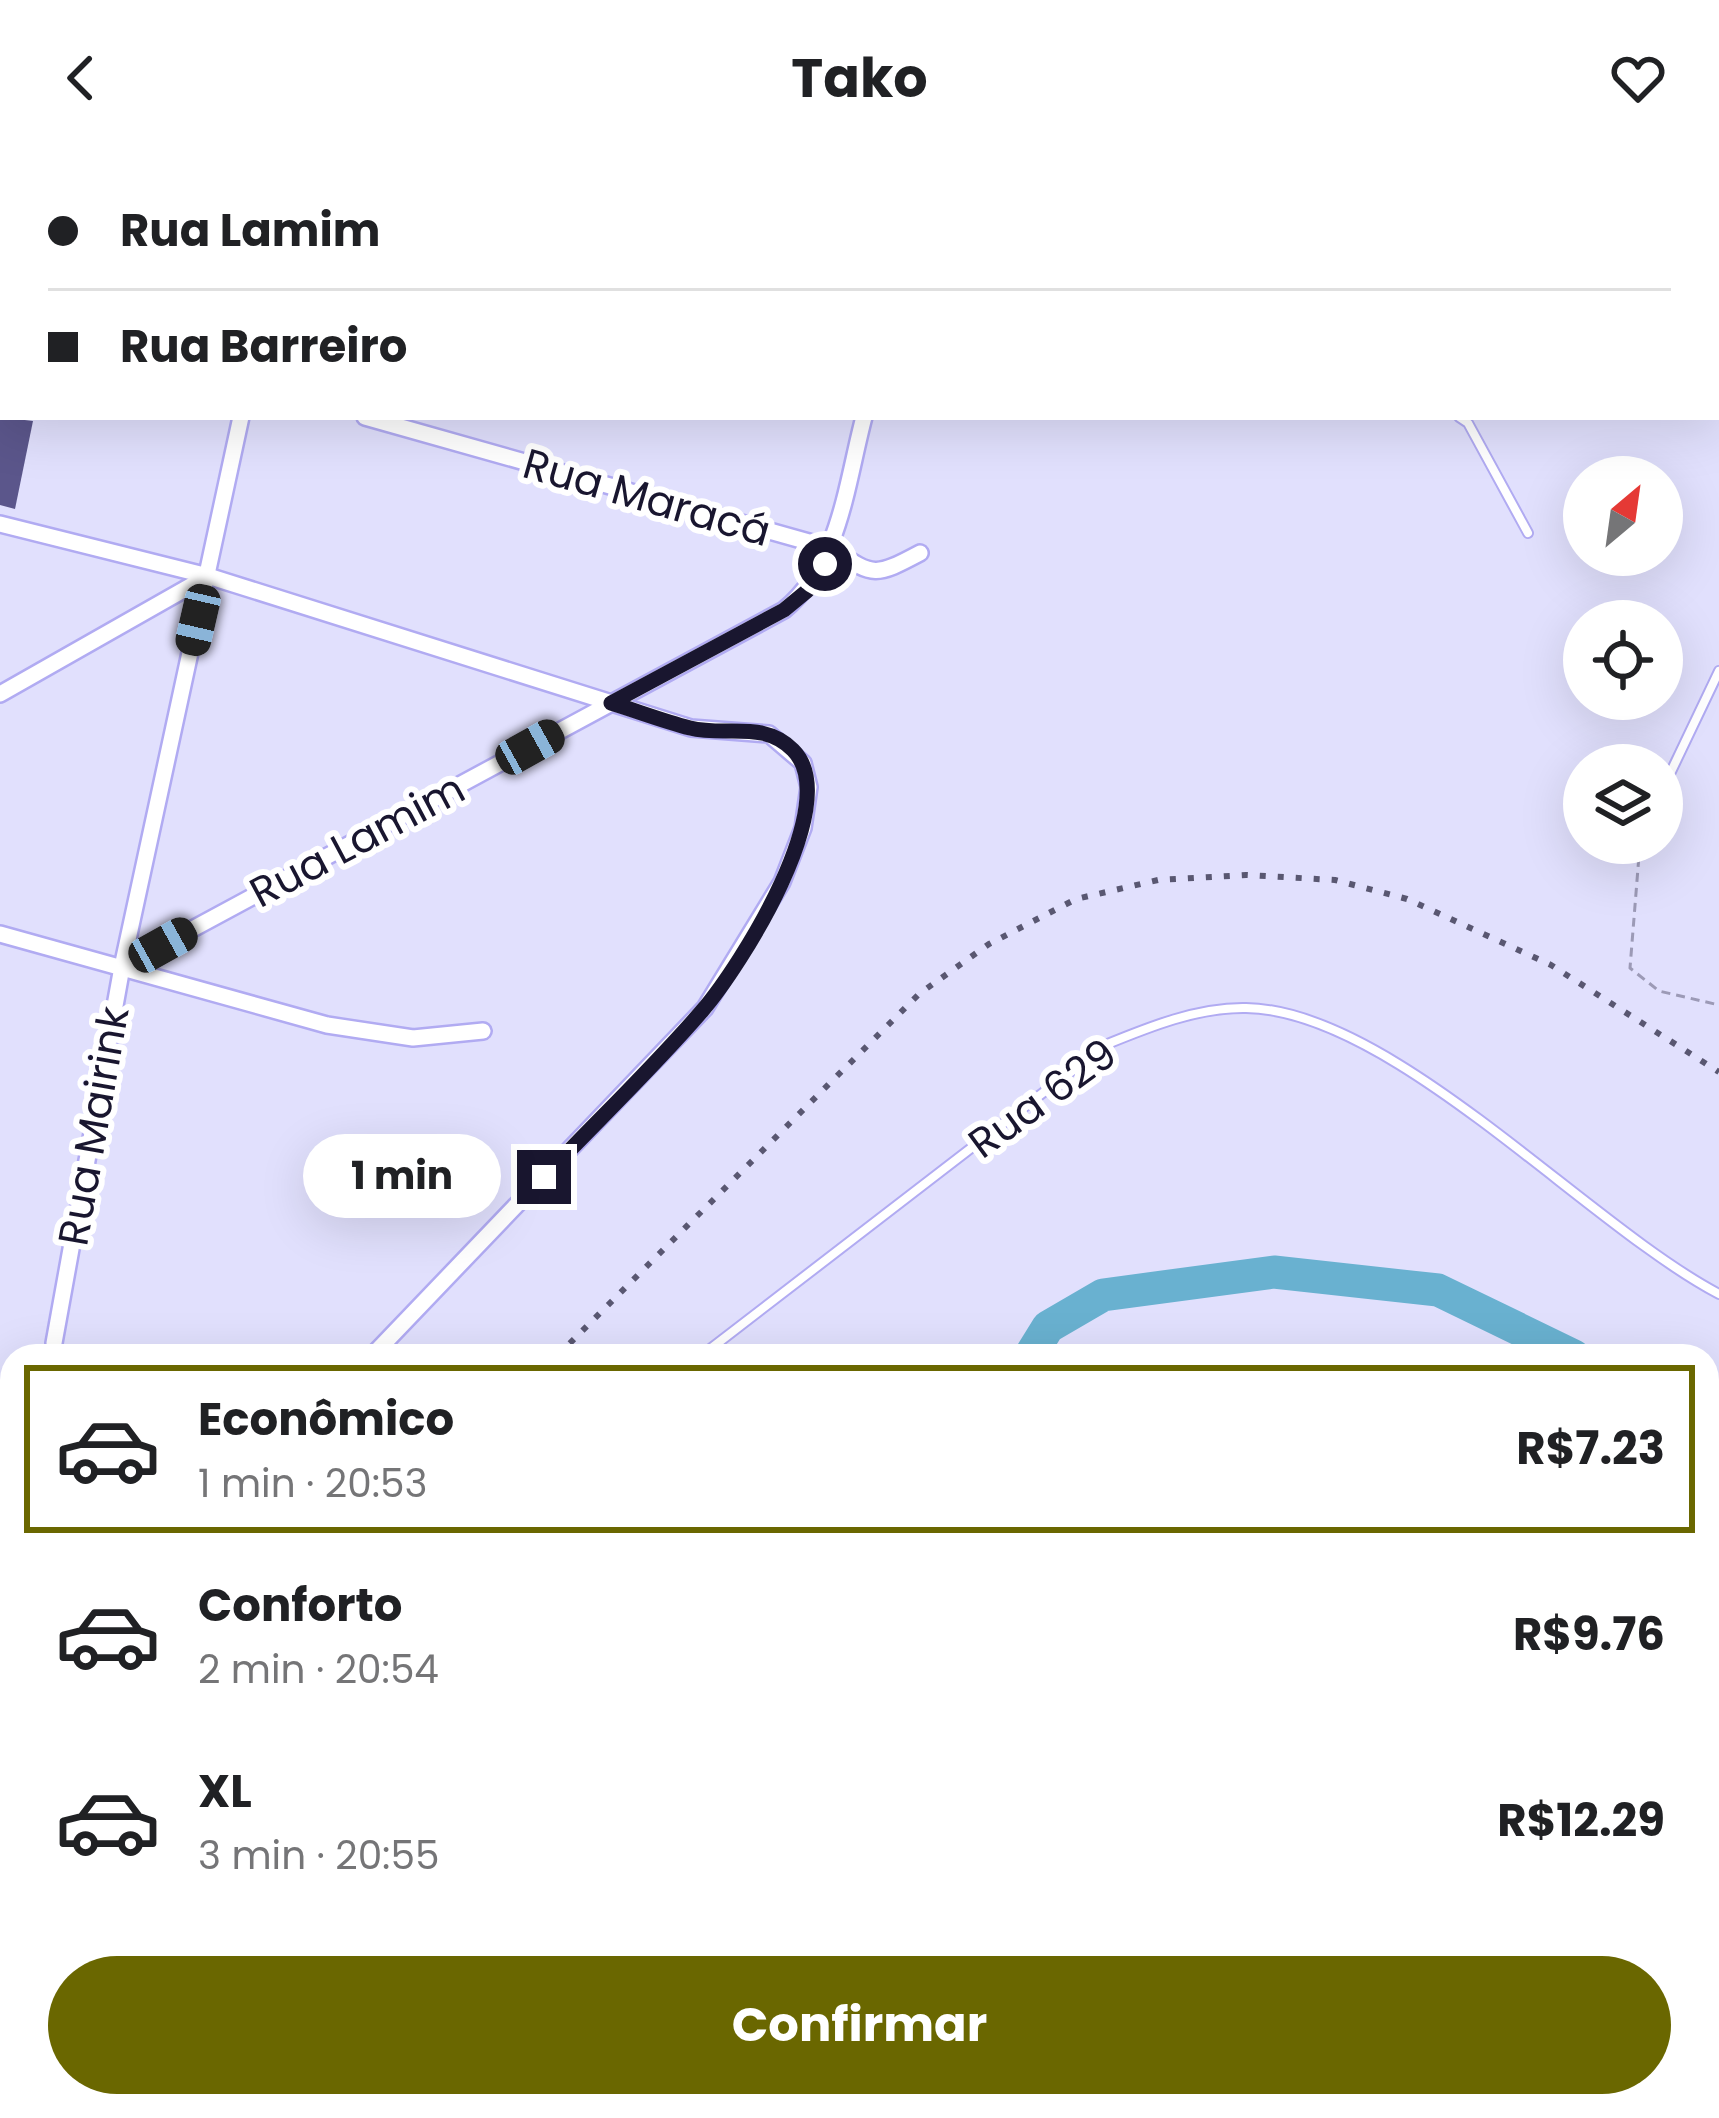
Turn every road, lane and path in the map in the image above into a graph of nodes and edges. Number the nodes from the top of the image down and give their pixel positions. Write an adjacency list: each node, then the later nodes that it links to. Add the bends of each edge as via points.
1 (240, 420): 9 (street, Rua Mairink)
2 (376, 420): 7 (street, Rua Maracá)
3 (863, 420): 7 (street, Rua Lamim)
4 (1464, 420): 6 (lane)
5 (0, 524): 9 (street)
6 (1528, 533)
7 (830, 548): 8 (street, Rua Maracá, via 870,574); 12 (street, Rua Lamim, via 807,591 784,610)
8 (920, 553)
9 (208, 576): 11 (street); 12 (street); 16 (street, Rua Mairink)
10 (1719, 671): 13 (lane)
11 (0, 694)
12 (611, 703): 16 (street, Rua Lamim); 21 (street, via 691,728 751,730 783,741 803,763 809,787 803,828 782,882 705,1008)
13 (1683, 746)
14 (1638, 864): 17 (path, via 1630,968 1659,991)
15 (0, 934): 16 (street)
16 (122, 967): 18 (street, via 327,1025 412,1038); 20 (street, Rua Mairink)
17 (1719, 1005)
18 (483, 1031)
19 (1719, 1294): 22 (lane, Rua 629, via 1365,1044 1287,1012 1244,1007 1159,1022 1106,1045)
20 (54, 1342)
21 (383, 1344)
22 (716, 1344)
23 (320, 2118): 24 (street)
24 (361, 2118)

